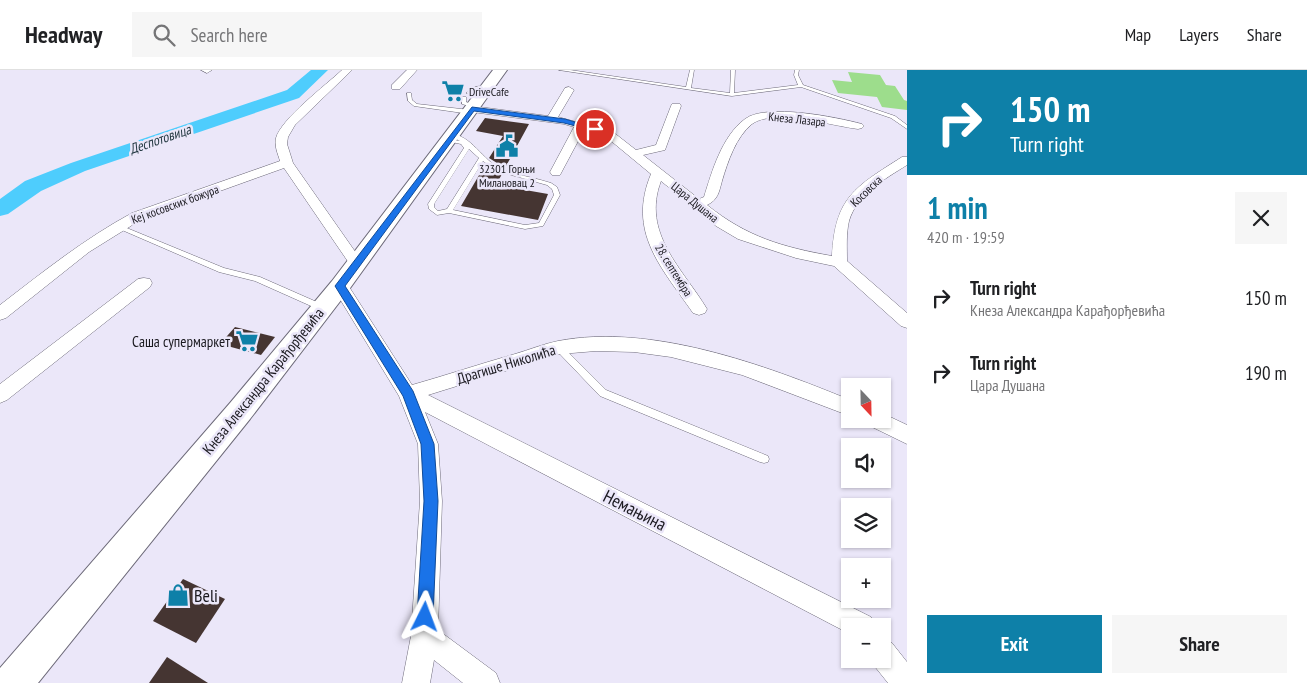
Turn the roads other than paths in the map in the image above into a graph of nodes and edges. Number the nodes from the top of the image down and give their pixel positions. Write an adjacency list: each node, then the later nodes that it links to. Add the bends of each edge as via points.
1 (347, 70): 23 (street, via 290,123 282,135)
2 (412, 70): 8 (street)
3 (561, 70): 9 (lane)
4 (692, 70): 9 (lane)
5 (733, 70): 12 (lane)
6 (797, 70): 7 (lane)
7 (801, 86): 12 (lane); 18 (lane, via 893,117)
8 (396, 87)
9 (688, 89): 12 (lane)
10 (569, 90): 15 (street)
11 (409, 94): 13 (lane, via 410,101 416,105)
12 (732, 95)
13 (477, 96): 15 (street, Цара Душана); 19 (street, Кнеза Александра Карађорђевића)
14 (676, 106): 20 (street, via 662,147)
15 (551, 120): 16 (street, Цара Душана)
16 (581, 125): 20 (street, Цара Душана, via 609,134); 24 (street)
17 (858, 126): 26 (street, Кнеза Лазара, via 773,114 758,116 738,133 719,170 710,199)
18 (907, 127)
19 (451, 138): 21 (lane, via 465,141); 27 (lane, via 467,148 431,204 437,213); 30 (street, Кнеза Александра Карађорђевића)
20 (634, 154): 25 (street, Цара Душана)
21 (482, 158): 27 (lane); 27 (lane, via 499,170 555,188 558,195 541,225 525,228)
22 (906, 160): 29 (street, Косовска, via 874,181 850,204 842,220)
23 (287, 163): 28 (street, Кеј косовских божура); 30 (street)
24 (556, 172)
25 (658, 172): 26 (street, Цара Душана); 34 (street, 28. септембра, via 648,201 651,233 670,269)
26 (698, 204): 29 (street, Цара Душана, via 743,236 801,255)
27 (449, 211)
28 (117, 226): 33 (lane); 35 (street, Кеј косовских божура)
29 (839, 262): 36 (street)
30 (356, 263): 32 (street, Кнеза Александра Карађорђевића)
31 (144, 283): 39 (street)
32 (340, 286): 33 (street, Кнеза Александра Карађорђевића); 38 (street)
33 (323, 308): 47 (street, Кнеза Александра Карађорђевића)
34 (699, 309)
35 (0, 314)
36 (907, 322)
37 (559, 348): 38 (street, Драгише Николића); 40 (street, Драгише Николића, via 606,343 660,349 721,362); 43 (lane, via 603,393)
38 (408, 394): 44 (street, Немањина); 45 (street, via 428,444 431,501)
39 (0, 395)
40 (841, 404)
41 (891, 427): 42 (street)
42 (907, 435)
43 (764, 459)
44 (846, 618)
45 (424, 636): 48 (street); 49 (street)
46 (891, 664): 50 (street)
47 (13, 683)
48 (416, 683)
49 (486, 683)
50 (906, 683)

